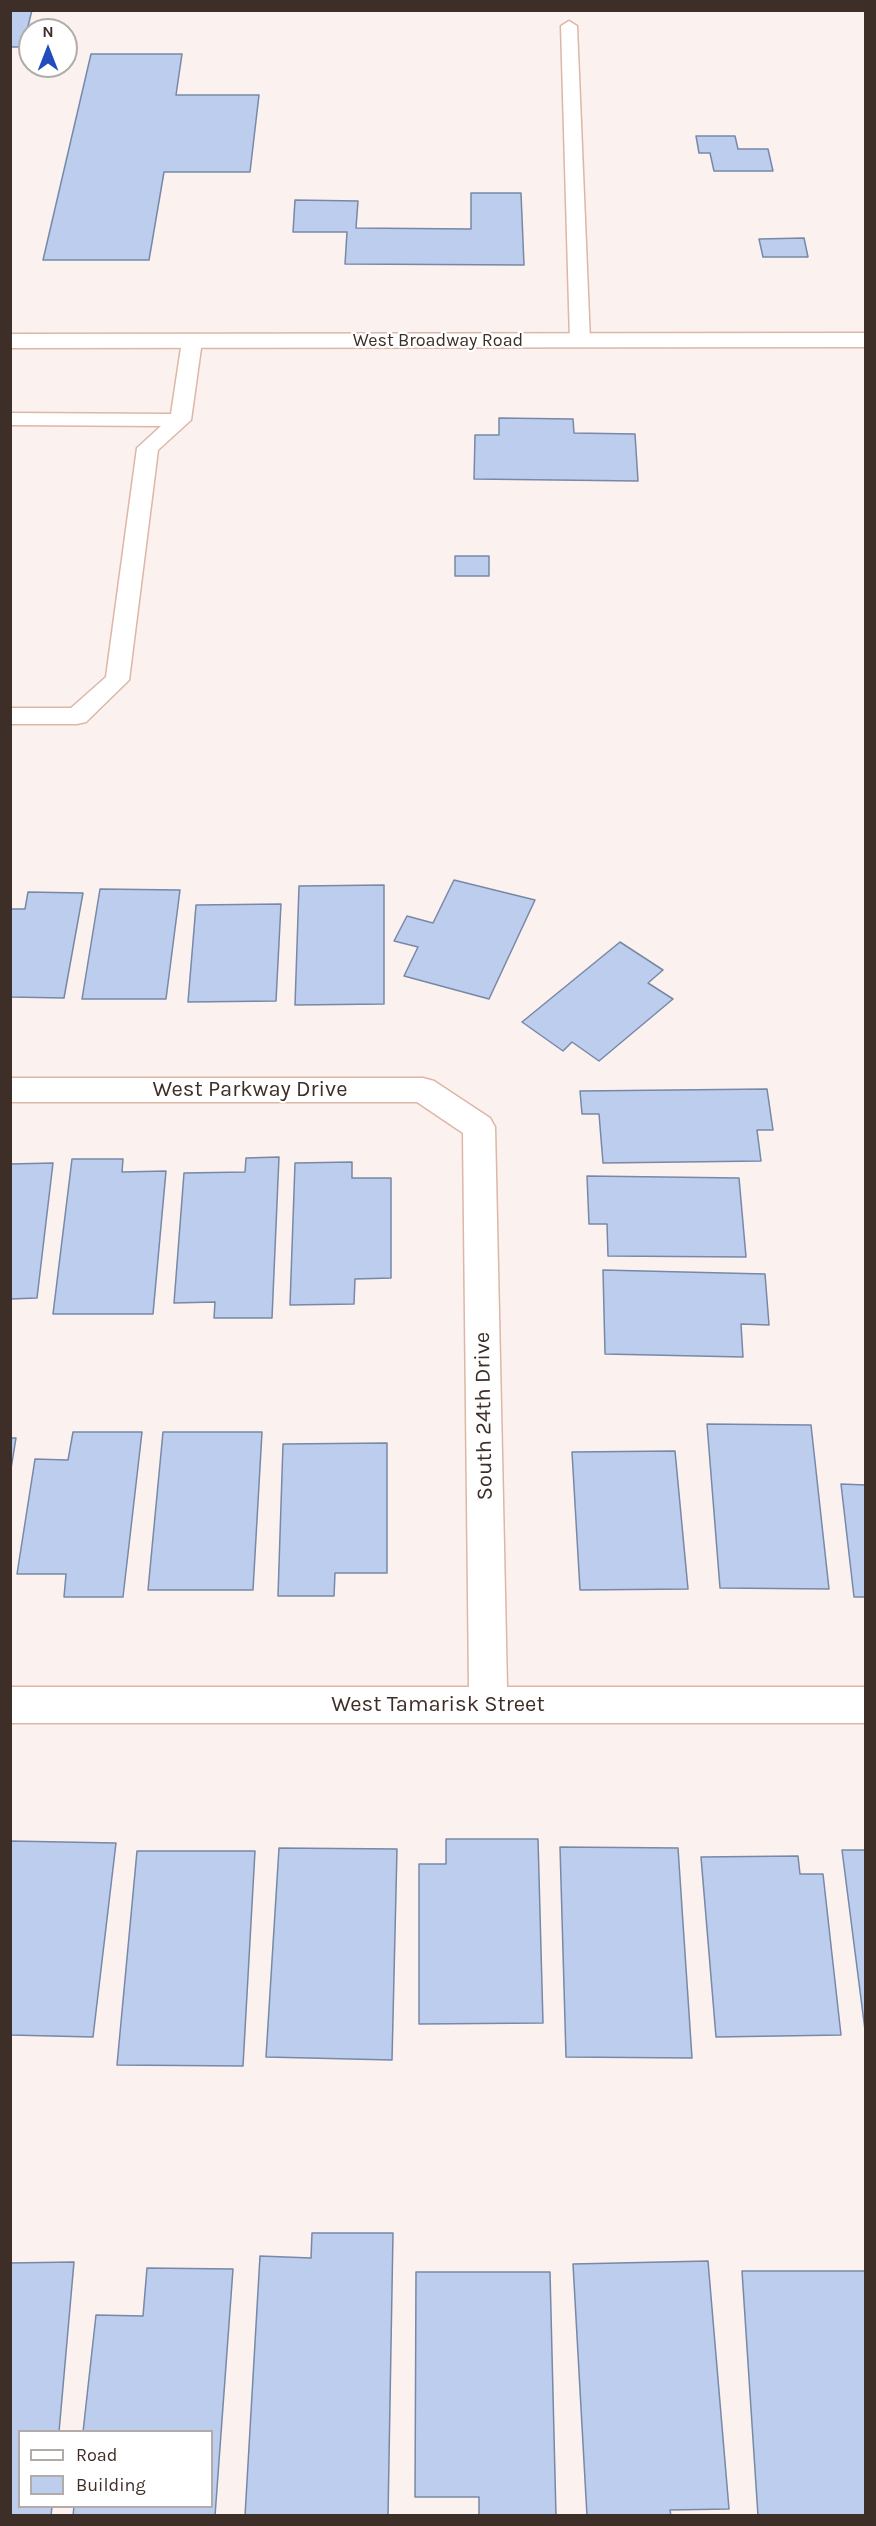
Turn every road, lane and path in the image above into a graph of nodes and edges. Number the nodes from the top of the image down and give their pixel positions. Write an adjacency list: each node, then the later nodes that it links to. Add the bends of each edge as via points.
1 (569, 26): 5 (lane)
2 (866, 340): 5 (street, West Broadway Road)
3 (10, 341): 4 (street, West Broadway Road)
4 (192, 341): 5 (street, West Broadway Road); 7 (lane)
5 (580, 341)
6 (10, 419): 7 (lane)
7 (181, 420): 8 (lane, via 148,448 117,680 77,716)
8 (10, 716)
9 (10, 1090): 10 (street, West Parkway Drive, via 423,1090)
10 (479, 1127): 12 (street, South 24th Drive)
11 (10, 1705): 12 (street, West Tamarisk Street)
12 (488, 1705): 13 (street, West Tamarisk Street)
13 (866, 1705)

